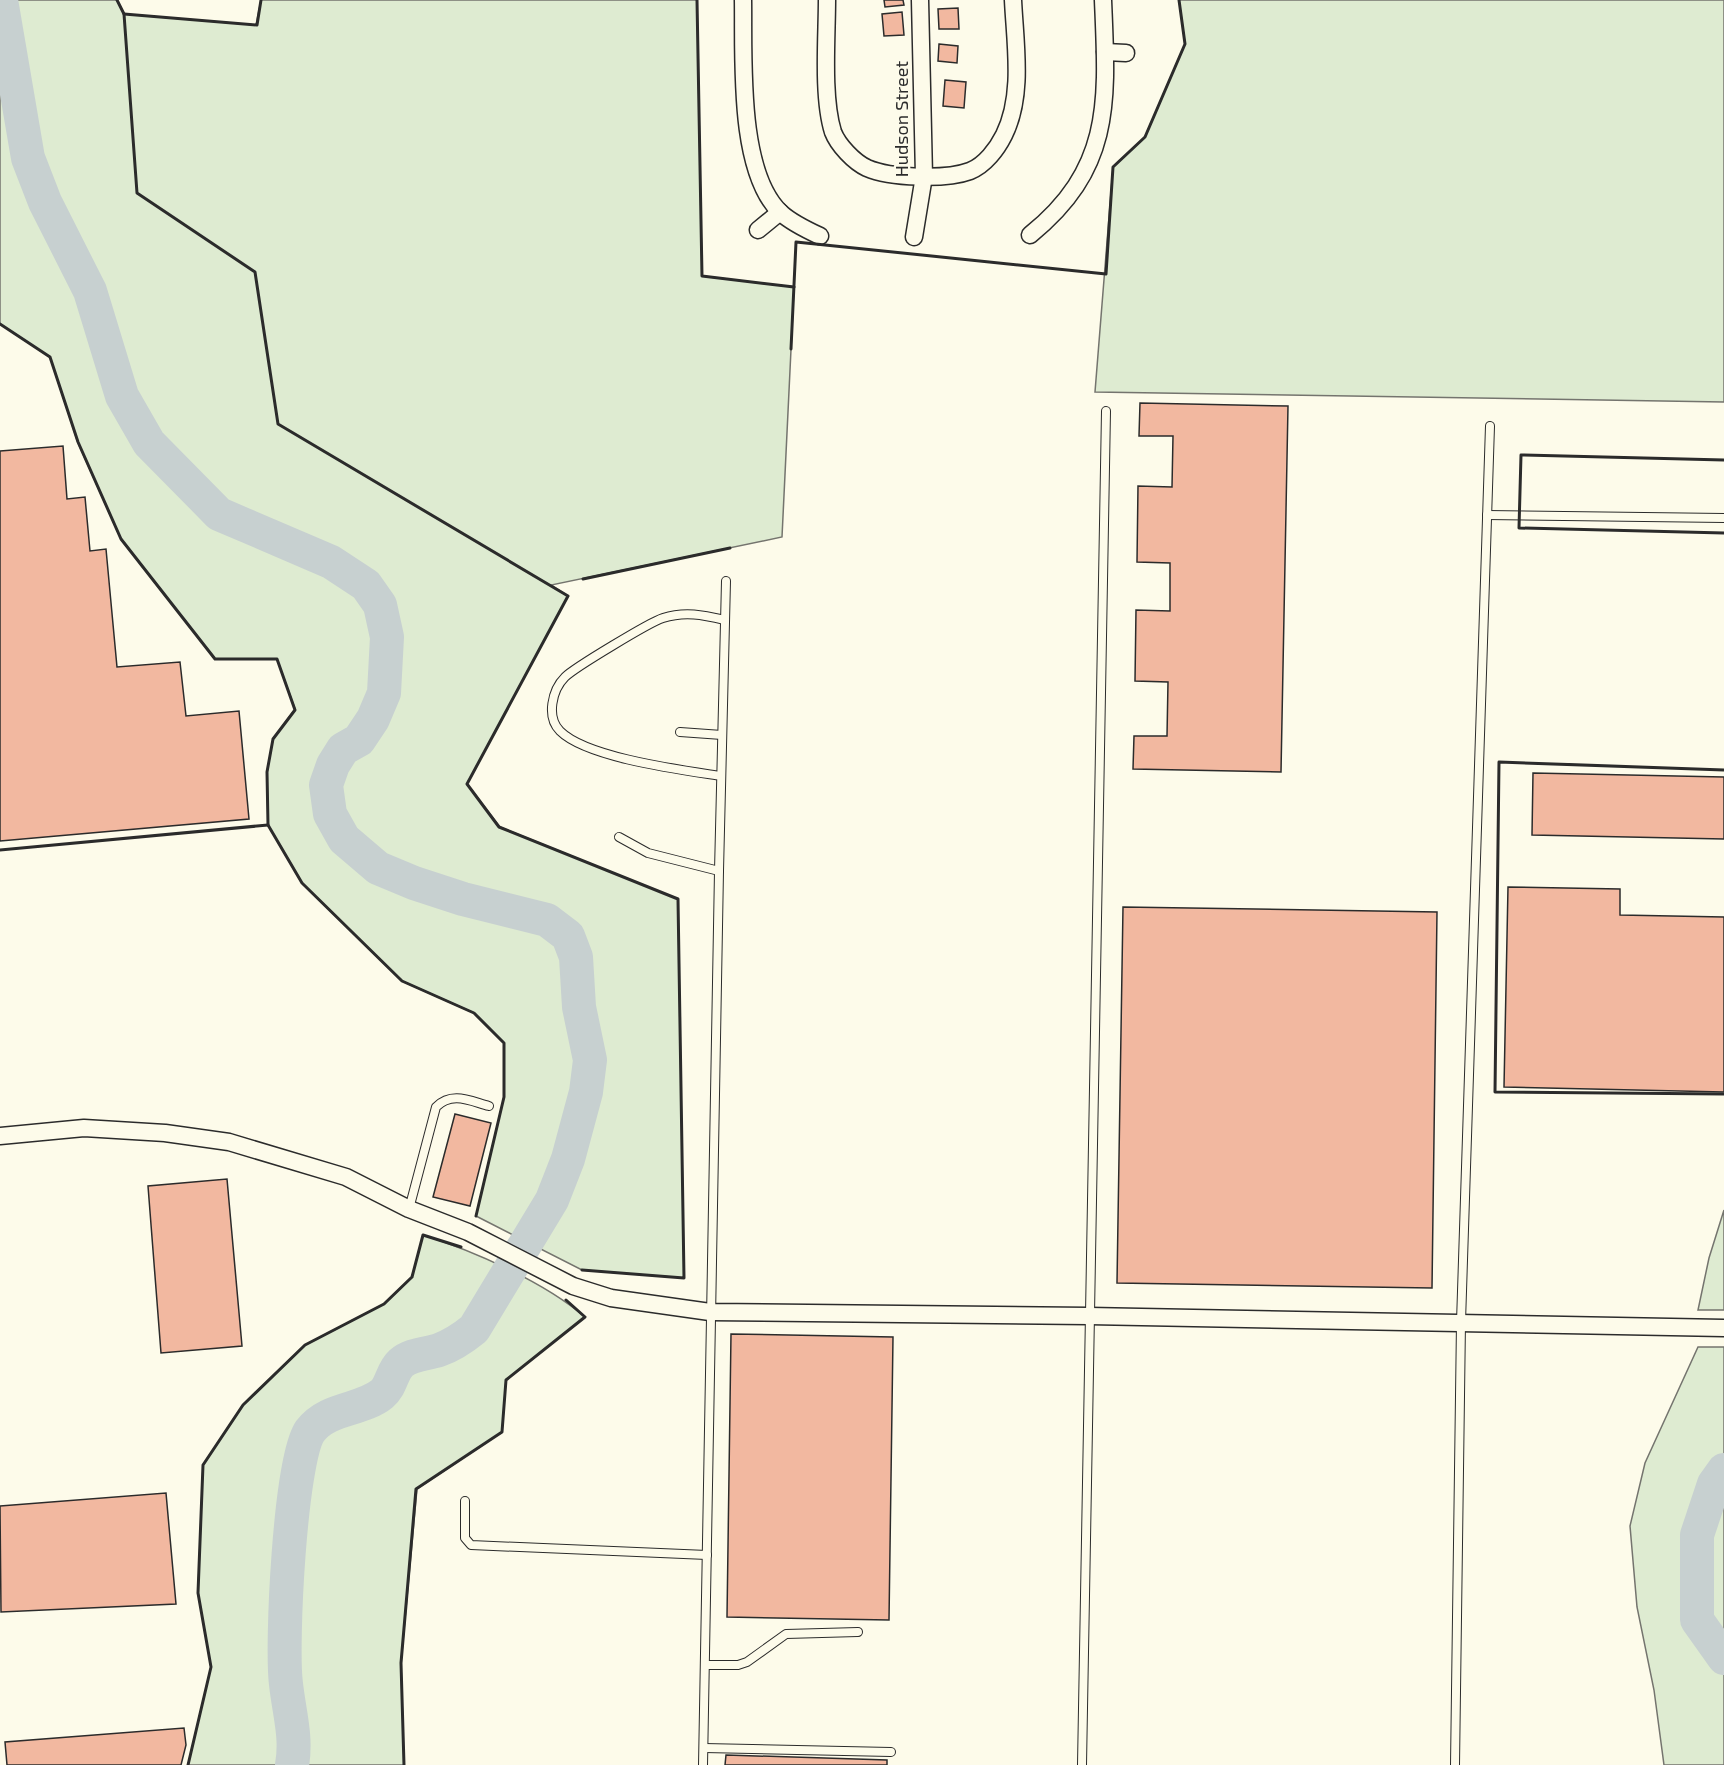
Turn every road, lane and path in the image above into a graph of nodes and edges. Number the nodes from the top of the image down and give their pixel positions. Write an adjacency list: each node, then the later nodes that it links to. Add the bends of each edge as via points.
1 (743, 0): 9 (street, via 745,113 750,147 761,181)
2 (827, 0): 8 (street, via 828,110 834,134 847,153 866,167)
3 (921, 0): 8 (street, Hudson Street)
4 (1013, 0): 8 (street, via 1014,98 1004,135 990,157 971,171)
5 (1103, 0): 6 (street)
6 (1105, 52): 7 (street); 11 (street, via 1099,136 1089,165 1072,195)
7 (1126, 53)
8 (924, 176): 13 (street, Hudson Street)
9 (780, 212): 10 (street); 12 (street)
10 (758, 230)
11 (1029, 235)
12 (820, 236)
13 (914, 237)
14 (1106, 411): 29 (lane)
15 (1490, 426): 16 (lane)
16 (1487, 515): 17 (lane); 30 (lane)
17 (1724, 518)
18 (726, 581): 19 (lane)
19 (725, 620): 21 (lane); 22 (lane, via 696,613 661,618 565,677 552,706 560,731 579,742 623,757)
20 (680, 732): 21 (lane)
21 (722, 735): 22 (lane)
22 (721, 776): 24 (lane)
23 (619, 837): 24 (lane, via 648,853)
24 (718, 871): 28 (lane)
25 (489, 1106): 27 (lane, via 452,1097 436,1107)
26 (0, 1136): 27 (street, via 84,1128 165,1132 229,1142 346,1177)
27 (410, 1209): 28 (street, via 468,1232 573,1286 611,1298)
28 (710, 1312): 29 (street); 33 (lane)
29 (1089, 1316): 30 (street); 39 (lane)
30 (1461, 1322): 31 (street); 40 (lane)
31 (1724, 1328)
32 (465, 1501): 33 (lane, via 465,1538 471,1545)
33 (706, 1555): 35 (lane)
34 (858, 1632): 35 (lane, via 786,1634 747,1662)
35 (705, 1665): 36 (lane)
36 (704, 1748): 37 (lane); 38 (lane)
37 (891, 1752)
38 (703, 1765)
39 (1082, 1765)
40 (1455, 1765)

